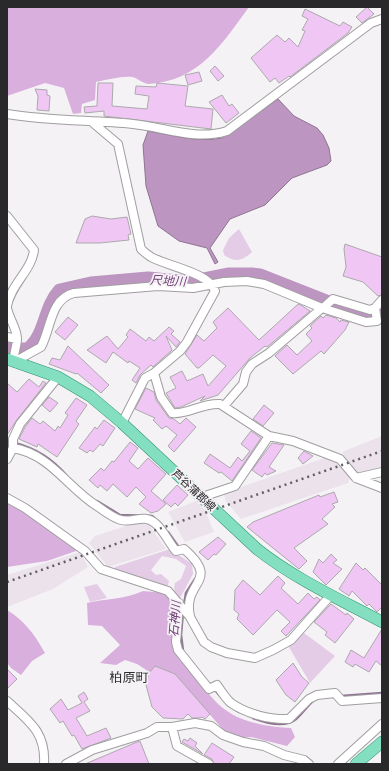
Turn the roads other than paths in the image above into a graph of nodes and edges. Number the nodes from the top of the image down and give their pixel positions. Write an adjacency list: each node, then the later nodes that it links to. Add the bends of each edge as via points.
1 (382, 19): 3 (street, via 371,23 227,131 204,135 134,124)
2 (7, 114): 3 (street)
3 (92, 122): 5 (street, via 118,144 141,249 151,257)
4 (7, 216): 8 (street, via 34,250 30,264 8,298)
5 (209, 282): 7 (street, via 264,284); 12 (street, via 193,288 131,287 67,295 56,306 41,347); 13 (street, via 215,291 187,342 173,358)
6 (382, 300): 9 (street)
7 (325, 306): 9 (street, via 366,322); 9 (street, via 333,299 370,310); 15 (street, via 270,353 252,364 246,372 243,384)
8 (7, 307): 11 (street, via 16,330)
9 (377, 316)
10 (7, 337): 11 (street)
11 (17, 342): 12 (street)
12 (11, 358): 14 (main road, 芦谷蒲郡線)
13 (154, 373): 15 (street, via 161,397 172,413 178,414 210,403); 16 (street, via 145,378)
14 (58, 378): 16 (main road, 芦谷蒲郡線, via 90,396); 18 (street, via 20,424)
15 (224, 406): 17 (street)
16 (122, 423): 23 (main road, 芦谷蒲郡線)
17 (269, 436): 21 (street, via 293,441 340,460); 23 (street, via 235,486)
18 (13, 444): 19 (street); 26 (street, via 51,466 96,506 121,520 142,518 156,524 180,550 197,561 202,572)
19 (7, 459)
20 (382, 472): 21 (street)
21 (356, 478): 22 (street)
22 (382, 488)
23 (202, 497): 25 (main road, 芦谷蒲郡線, via 271,561)
24 (7, 498): 26 (street, via 85,551 101,569 168,590)
25 (331, 595): 26 (street, via 291,640 255,658 246,658 210,647 204,642); 27 (main road, 芦谷蒲郡線)
26 (184, 610): 28 (street, via 176,642 178,650 209,689 217,685 230,703 255,714 289,719 313,697 335,693 342,701)
27 (382, 622)
28 (382, 698)
29 (7, 701): 33 (street, via 34,727 44,743)
30 (382, 724): 37 (street)
31 (172, 727): 34 (street, via 157,727 147,733 92,750); 35 (street, via 177,746); 36 (street, via 195,723 211,726 223,735 264,746)
32 (382, 742): 38 (main road)
33 (44, 764)
34 (66, 764)
35 (209, 764)
36 (309, 764)
37 (338, 764)
38 (356, 764)

